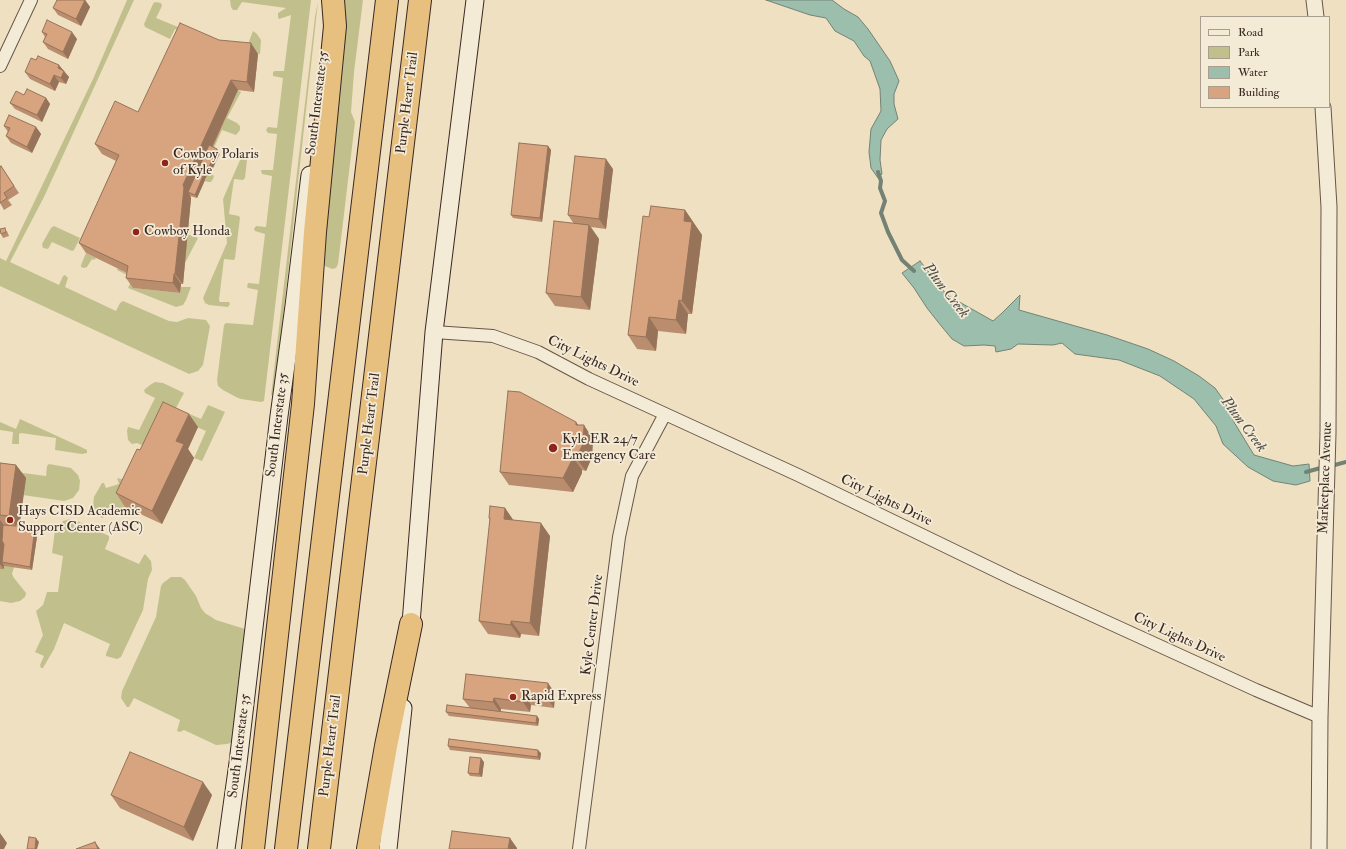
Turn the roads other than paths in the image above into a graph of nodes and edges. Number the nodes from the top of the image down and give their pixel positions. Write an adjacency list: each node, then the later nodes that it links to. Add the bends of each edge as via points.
1 (31, 0): 8 (street)
2 (332, 0): 14 (main road, South Interstate 35); 15 (highway, via 335,26 315,232 303,404)
3 (387, 0): 16 (highway)
4 (420, 0): 17 (highway, Purple Heart Trail)
5 (475, 0): 10 (main road)
6 (1314, 0): 7 (street)
7 (1316, 16)
8 (0, 66)
9 (1323, 108): 13 (street, Marketplace Avenue, via 1329,207 1328,433)
10 (434, 332): 11 (street, City Lights Drive, via 493,336 538,352); 12 (main road)
11 (665, 414): 13 (street, City Lights Drive, via 1022,583); 20 (street, Kyle Center Drive, via 632,476 619,537)
12 (411, 624): 18 (highway); 19 (main road)
13 (1320, 717): 21 (street, Marketplace Avenue)
14 (226, 849)
15 (253, 849)
16 (286, 849)
17 (319, 849)
18 (368, 849)
19 (388, 849)
20 (579, 849)
21 (1319, 849)

